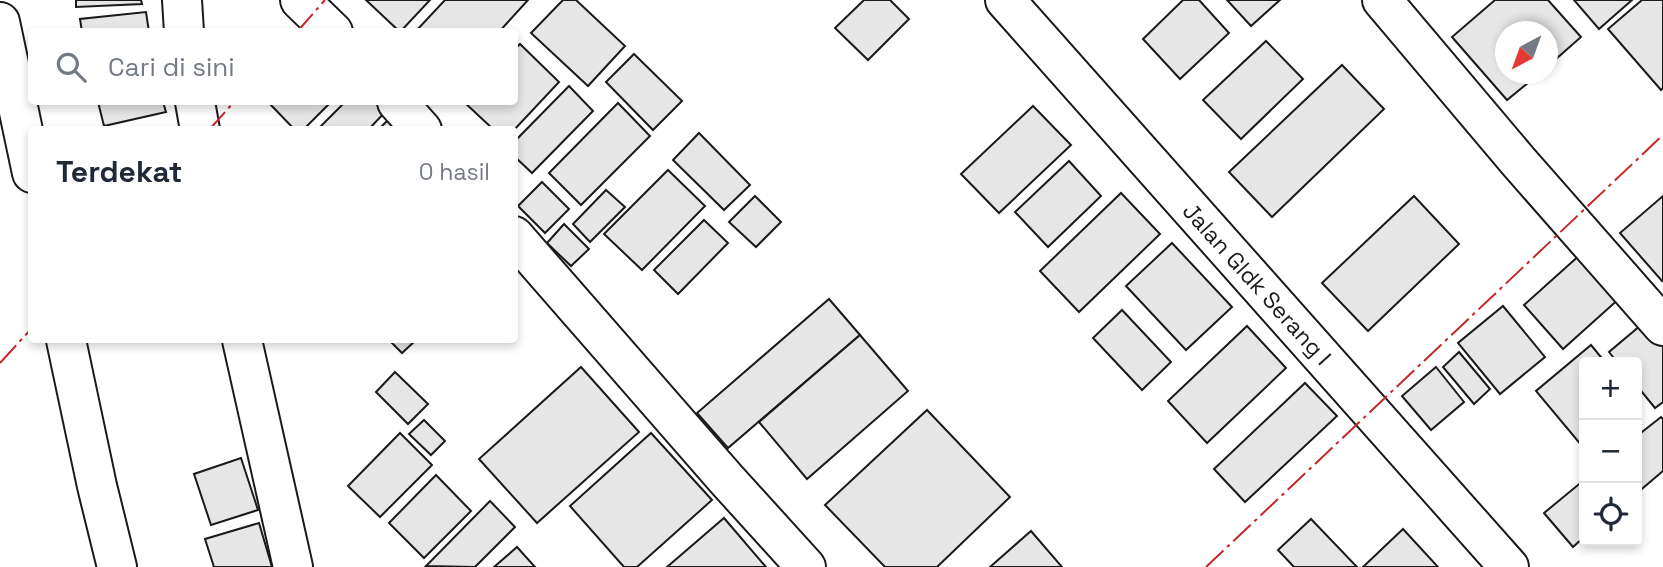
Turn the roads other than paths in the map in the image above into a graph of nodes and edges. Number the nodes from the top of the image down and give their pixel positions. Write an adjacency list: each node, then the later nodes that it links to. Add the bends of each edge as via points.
1 (182, 0): 6 (street)
2 (300, 0): 7 (street)
3 (1005, 0): 20 (street, Jalan Gldk Serang I)
4 (1382, 0): 14 (street)
5 (0, 22): 12 (street)
6 (184, 28)
7 (329, 28)
8 (196, 105): 10 (street)
9 (400, 105): 11 (street)
10 (199, 126)
11 (418, 126)
12 (28, 154)
13 (518, 241): 19 (street)
14 (1663, 326)
15 (67, 343): 17 (street)
16 (243, 343): 18 (street)
17 (117, 567)
18 (293, 567)
19 (806, 567)
20 (1509, 567)

